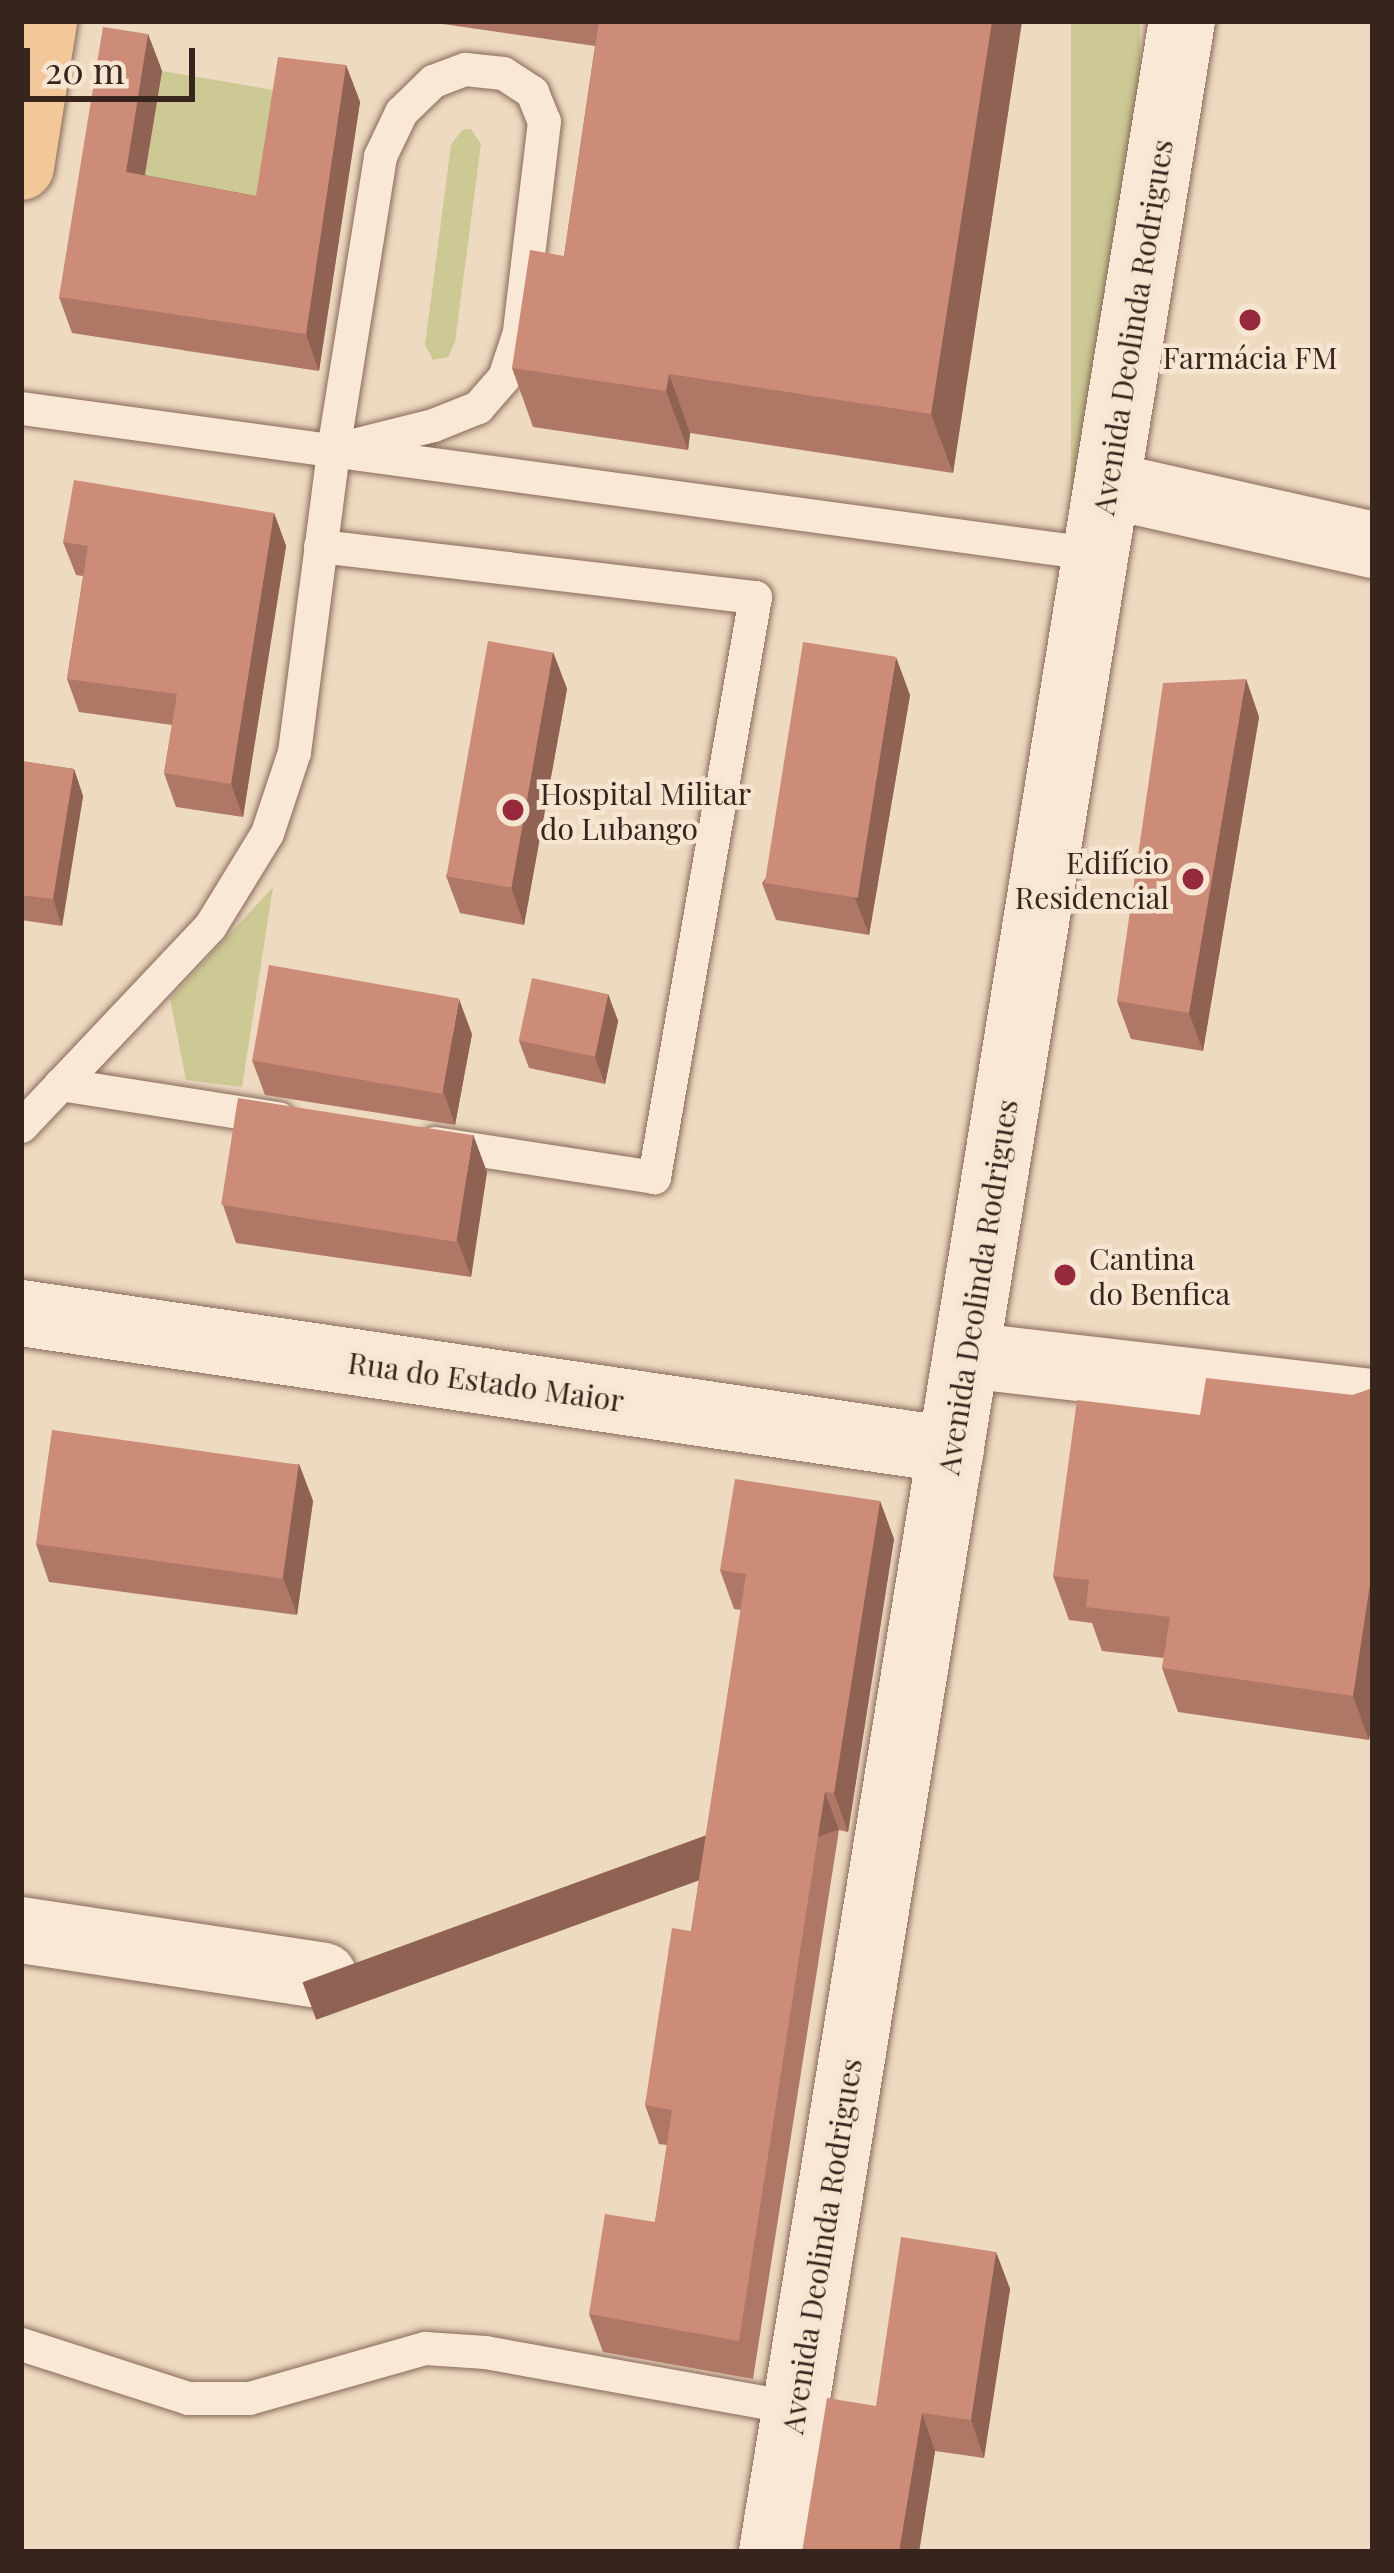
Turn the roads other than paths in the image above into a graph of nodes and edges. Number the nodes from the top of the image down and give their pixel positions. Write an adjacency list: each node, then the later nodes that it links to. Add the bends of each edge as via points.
1 (44, 21): 3 (main road)
2 (1182, 21): 6 (street, Avenida Deolinda Rodrigues)
3 (21, 167)
4 (21, 409): 5 (lane)
5 (333, 450): 5 (lane, via 478,407 504,377 519,332 544,121 532,92 503,73 464,69 433,81 401,112 380,156); 8 (lane); 9 (lane)
6 (1107, 485): 7 (street); 9 (street, Avenida Deolinda Rodrigues)
7 (1373, 545)
8 (320, 546): 10 (lane, via 294,752 267,833 210,926); 13 (lane, via 755,597 654,1177)
9 (1096, 554): 15 (street, Avenida Deolinda Rodrigues)
10 (60, 1084): 11 (lane); 12 (lane)
11 (311, 1124)
12 (21, 1126)
13 (403, 1138)
14 (21, 1313): 17 (street, Rua do Estado Maior)
15 (966, 1355): 16 (street); 17 (street, Avenida Deolinda Rodrigues)
16 (1373, 1402)
17 (951, 1450): 21 (street, Avenida Deolinda Rodrigues)
18 (21, 1930): 19 (street)
19 (324, 1976)
20 (21, 2344): 21 (lane, via 188,2398 249,2398 425,2348)
21 (795, 2408): 22 (street, Avenida Deolinda Rodrigues)
22 (772, 2552)

